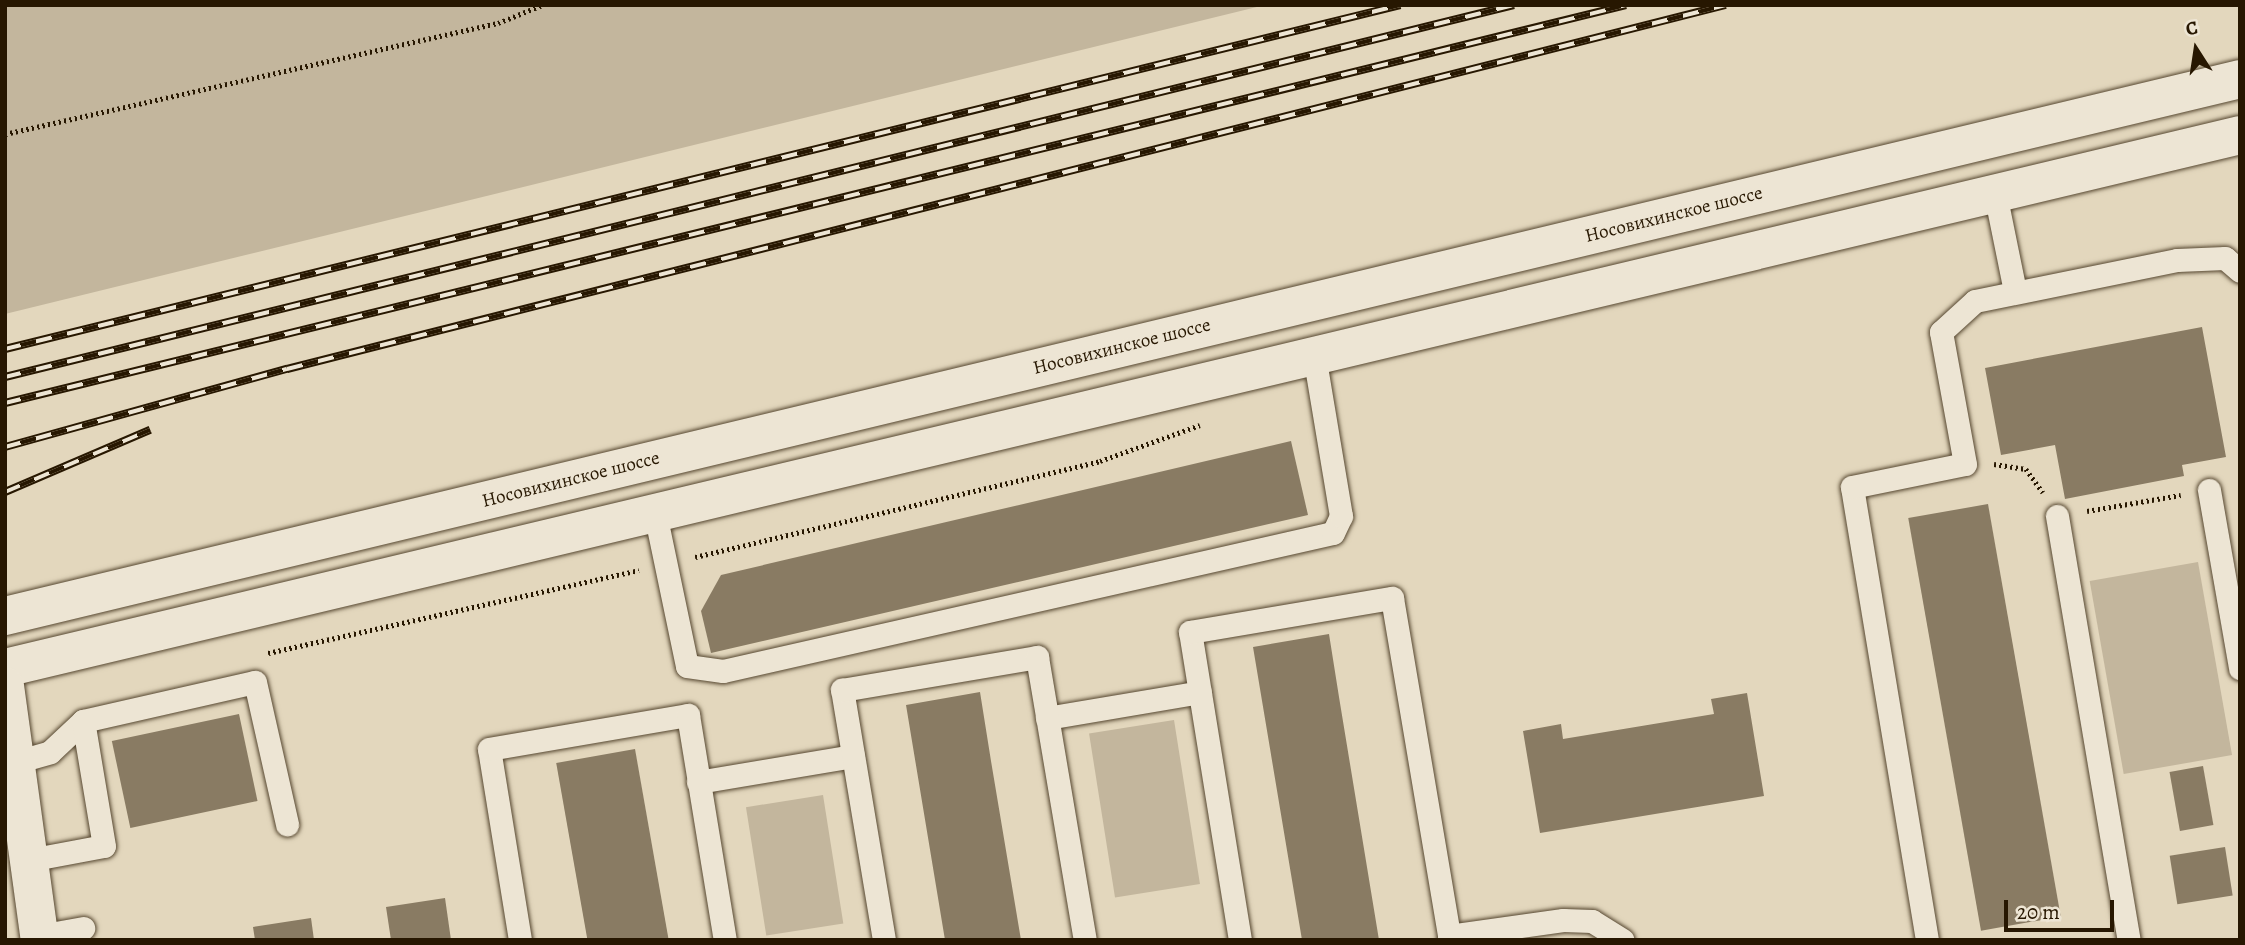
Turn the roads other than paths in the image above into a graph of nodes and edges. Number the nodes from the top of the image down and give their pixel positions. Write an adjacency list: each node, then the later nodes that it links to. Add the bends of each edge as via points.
1 (2240, 79): 10 (main road, Носовихинское шоссе)
2 (2240, 135): 3 (main road)
3 (1995, 193): 5 (lane); 6 (main road)
4 (2240, 271): 5 (lane, via 2225,258 2177,260)
5 (2015, 291): 31 (lane, via 1975,301 1941,332 1965,464 1852,487)
6 (1314, 355): 8 (main road); 8 (lane, via 1341,516 1333,533 723,671 687,666)
7 (2209, 490): 12 (lane)
8 (655, 513): 11 (main road)
9 (2057, 516): 32 (lane)
10 (5, 616)
11 (5, 668)
12 (2240, 668)
13 (5, 686): 18 (main road)
14 (1200, 692): 15 (lane); 24 (lane, via 1191,632 1392,598); 29 (lane)
15 (1047, 718): 17 (lane, via 1037,657 842,690); 28 (lane)
16 (83, 721): 18 (lane, via 50,752); 20 (lane, via 255,682); 21 (lane, via 104,846)
17 (853, 756): 19 (lane); 27 (lane)
18 (16, 762): 21 (main road)
19 (698, 782): 25 (lane, via 688,715 489,749); 26 (lane)
20 (287, 824)
21 (29, 860): 23 (main road)
22 (83, 928): 23 (lane)
23 (39, 938)
24 (1449, 938): 30 (lane, via 1563,920 1592,922)
25 (520, 940)
26 (725, 940)
27 (884, 940)
28 (1085, 940)
29 (1240, 940)
30 (1623, 940)
31 (1927, 940)
32 (2130, 940)

